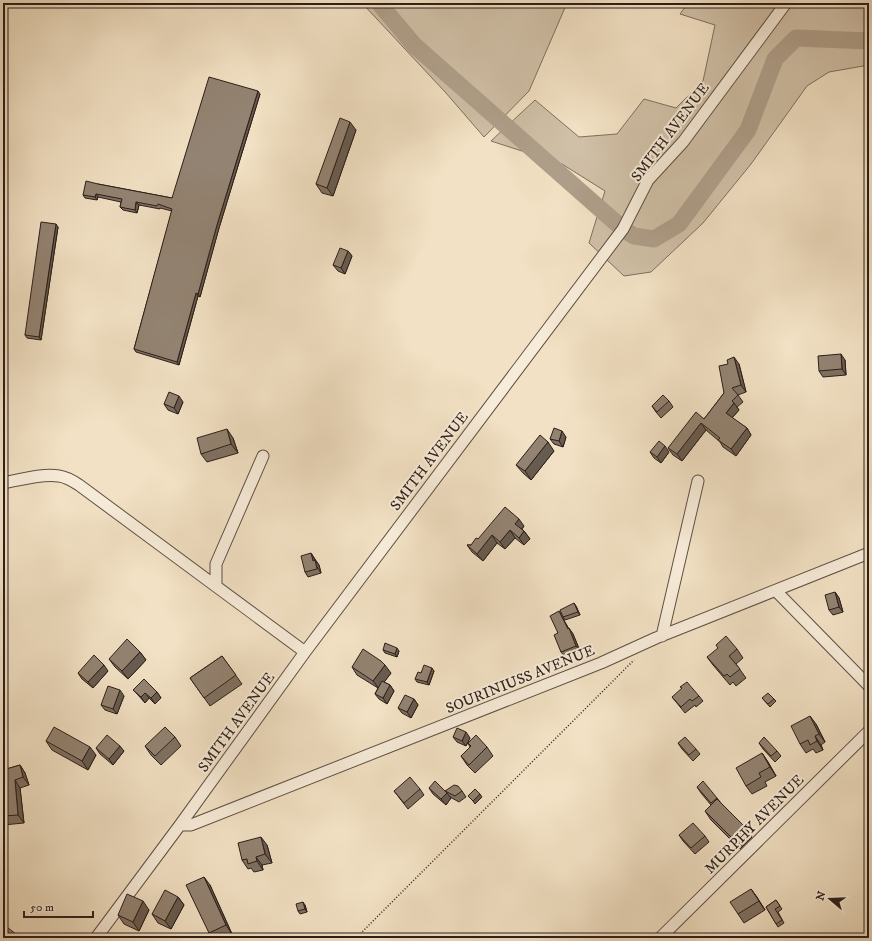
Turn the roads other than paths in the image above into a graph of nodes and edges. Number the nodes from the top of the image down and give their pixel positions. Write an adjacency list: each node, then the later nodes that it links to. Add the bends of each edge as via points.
1 (786, 3): 9 (street, SMITH AVENUE, via 683,142 648,180 623,229)
2 (263, 456): 6 (street, via 216,564)
3 (698, 481): 8 (street)
4 (3, 483): 6 (street, via 50,475 69,479)
5 (869, 553): 7 (street, SOURINIUSS AVENUE)
6 (216, 586): 9 (street)
7 (776, 591): 8 (street, SOURINIUSS AVENUE); 10 (street)
8 (662, 636): 12 (street, SOURINIUSS AVENUE, via 601,663 191,825)
9 (305, 652): 12 (street, SMITH AVENUE)
10 (869, 686)
11 (869, 731): 14 (street, MURPHY AVENUE)
12 (180, 825): 13 (street, SMITH AVENUE)
13 (96, 938)
14 (660, 938)

